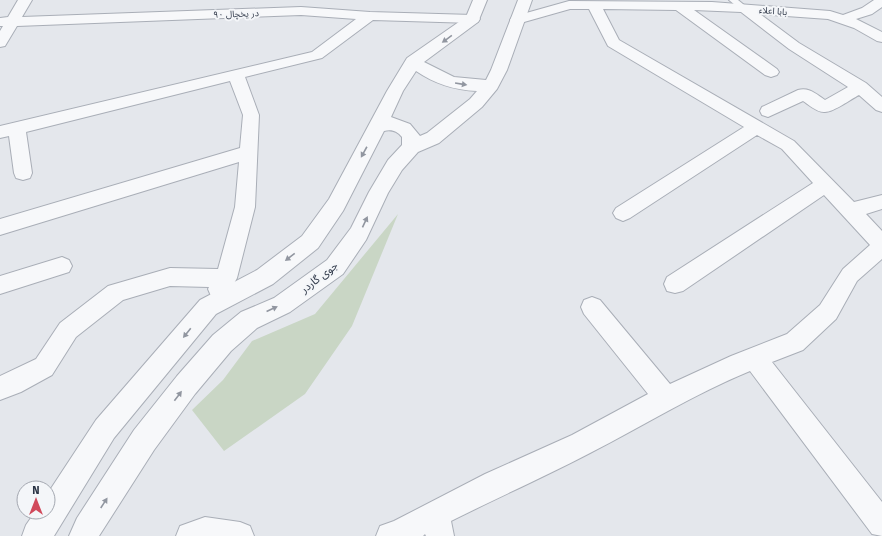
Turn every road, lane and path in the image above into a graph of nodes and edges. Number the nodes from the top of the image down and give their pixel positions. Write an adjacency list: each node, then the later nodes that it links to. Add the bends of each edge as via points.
1 (25, 0): 13 (street)
2 (525, 0): 11 (street, جوی گاردر)
3 (882, 1): 12 (street, via 867,11)
4 (739, 4): 5 (street, بابا اعلاء); 12 (street, بابا اعلاء, via 830,15); 20 (street, via 794,46)
5 (678, 5): 7 (street, بابا اعلاء); 17 (street)
6 (302, 6): 8 (street, در یخچال ۹۰); 10 (street, در یخچال ۹۰)
7 (594, 6): 11 (street, بابا اعلاء, via 569,5); 24 (street, via 613,43)
8 (236, 7): 13 (street, در یخچال ۹۰, via 85,12)
9 (477, 10): 10 (street, در یخچال ۹۰); 16 (street, one-way to 16)
10 (370, 16): 18 (street, via 317,55)
11 (517, 20): 19 (street, جوی گاردر)
12 (841, 20): 14 (street, بابا اعلاء, via 859,25)
13 (6, 22): 15 (street)
14 (882, 38)
15 (0, 43)
16 (413, 62): 19 (street, one-way to 19, via 449,83 466,86); 23 (street)
17 (771, 72)
18 (236, 75): 25 (street); 27 (street, via 251,115)
19 (491, 85): 26 (street, جوی گاردر, via 476,103 433,138)
20 (860, 87): 21 (street); 22 (street, via 825,107 804,94)
21 (882, 106)
22 (768, 111)
23 (378, 126): 26 (street, via 392,123 404,128 411,136); 39 (street, one-way to 39, via 336,205 310,242 265,277)
24 (756, 127): 29 (street, via 788,145); 32 (street)
25 (8, 130): 28 (street)
26 (411, 147): 47 (street, جوی گاردر, one-way to 26, via 144,440 186,385 222,343 249,320 282,305 335,267 360,234 379,192 395,165)
27 (249, 152): 33 (street); 36 (street, via 245,207)
28 (23, 173)
29 (825, 184): 31 (street); 37 (street)
30 (882, 202): 31 (street)
31 (850, 211): 34 (street)
32 (623, 213)
33 (0, 227)
34 (882, 245): 41 (street, via 850,275 828,312 794,342)
35 (62, 266): 38 (street)
36 (226, 278): 39 (street); 42 (street, via 170,277 116,292 68,330 44,367)
37 (675, 284)
38 (0, 285)
39 (208, 307): 46 (street, one-way to 46, via 105,429)
40 (592, 307): 43 (street)
41 (754, 358): 43 (street); 44 (street)
42 (0, 388)
43 (666, 398): 45 (street, via 581,444 494,484)
44 (882, 524)
45 (438, 526): 50 (street)
46 (37, 536)
47 (84, 536)
48 (190, 536): 49 (street, via 205,531)
49 (240, 536)
50 (390, 536)

